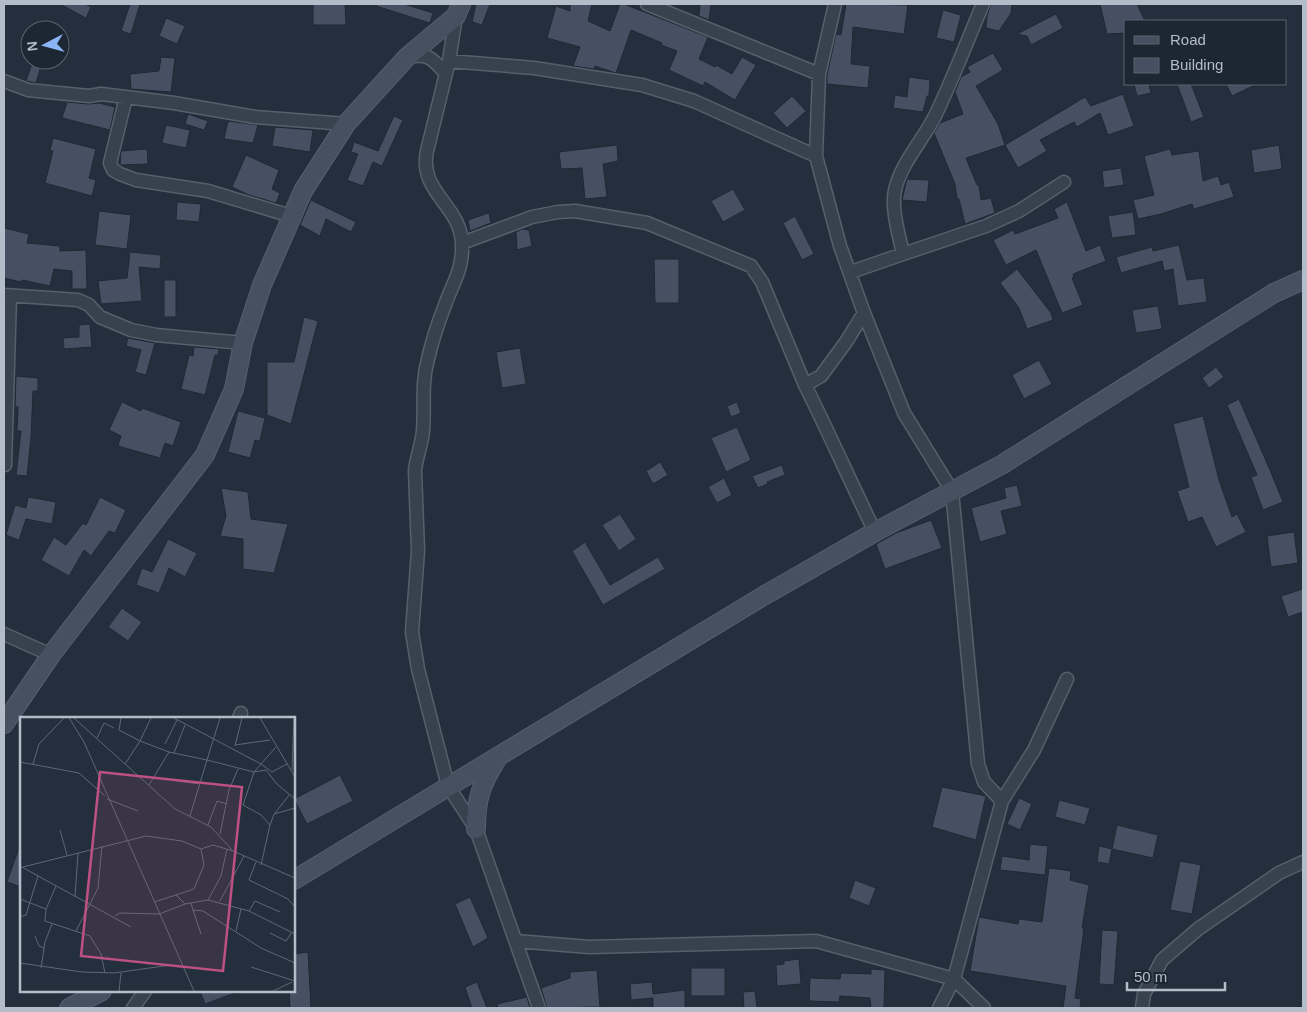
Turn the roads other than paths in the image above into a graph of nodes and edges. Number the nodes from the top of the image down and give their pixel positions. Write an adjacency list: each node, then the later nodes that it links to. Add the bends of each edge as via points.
1 (647, 4): 7 (street)
2 (835, 4): 7 (street)
3 (984, 4): 15 (street, via 934,117 894,192)
4 (458, 10): 5 (street); 6 (street)
5 (407, 57): 6 (street, via 427,56); 10 (street)
6 (448, 67): 11 (street, via 534,68 642,86 694,101); 14 (street, via 425,167 434,189 456,218)
7 (819, 74): 11 (street)
8 (4, 81): 9 (street, via 28,90)
9 (126, 97): 10 (street, via 255,117); 13 (street, via 110,163 113,170 136,180 208,191)
10 (346, 124): 13 (street, via 303,191)
11 (816, 156): 16 (street, via 840,246)
12 (1064, 182): 15 (street, via 1019,211 986,226)
13 (291, 216): 20 (street, via 262,285)
14 (462, 243): 21 (street, via 532,217 575,211 647,223 751,266 762,282); 30 (street, via 455,284 445,303 424,373 423,433 415,471 418,551 413,643)
15 (903, 254): 16 (street)
16 (851, 272): 19 (street)
17 (1303, 280): 23 (street, via 1274,293 1004,464)
18 (7, 295): 20 (street, via 78,300 89,305 100,317 132,330 156,335); 22 (street)
19 (864, 313): 21 (street, via 821,376); 23 (street, via 904,413)
20 (243, 343): 26 (street, via 234,389 205,454)
21 (805, 385): 24 (street)
22 (5, 465)
23 (952, 492): 24 (street); 31 (street, via 978,764 984,782)
24 (875, 532): 29 (street)
25 (4, 634): 26 (street)
26 (51, 655): 28 (street)
27 (1067, 679): 31 (street, via 1034,750)
28 (4, 724)
29 (499, 756): 30 (street); 32 (street, via 481,788 476,807)
30 (448, 786): 32 (street); 34 (street)
31 (1002, 801): 36 (street)
32 (476, 828): 35 (street)
33 (1303, 862): 44 (street, via 1280,873 1198,929 1162,960 1144,994)
34 (295, 879)
35 (516, 941): 36 (street, via 589,947 816,940); 41 (street)
36 (954, 979): 42 (street); 43 (street)
37 (100, 992): 39 (street)
38 (144, 992): 40 (street)
39 (69, 1008)
40 (132, 1008)
41 (539, 1008)
42 (940, 1008)
43 (984, 1008)
44 (1142, 1008)

